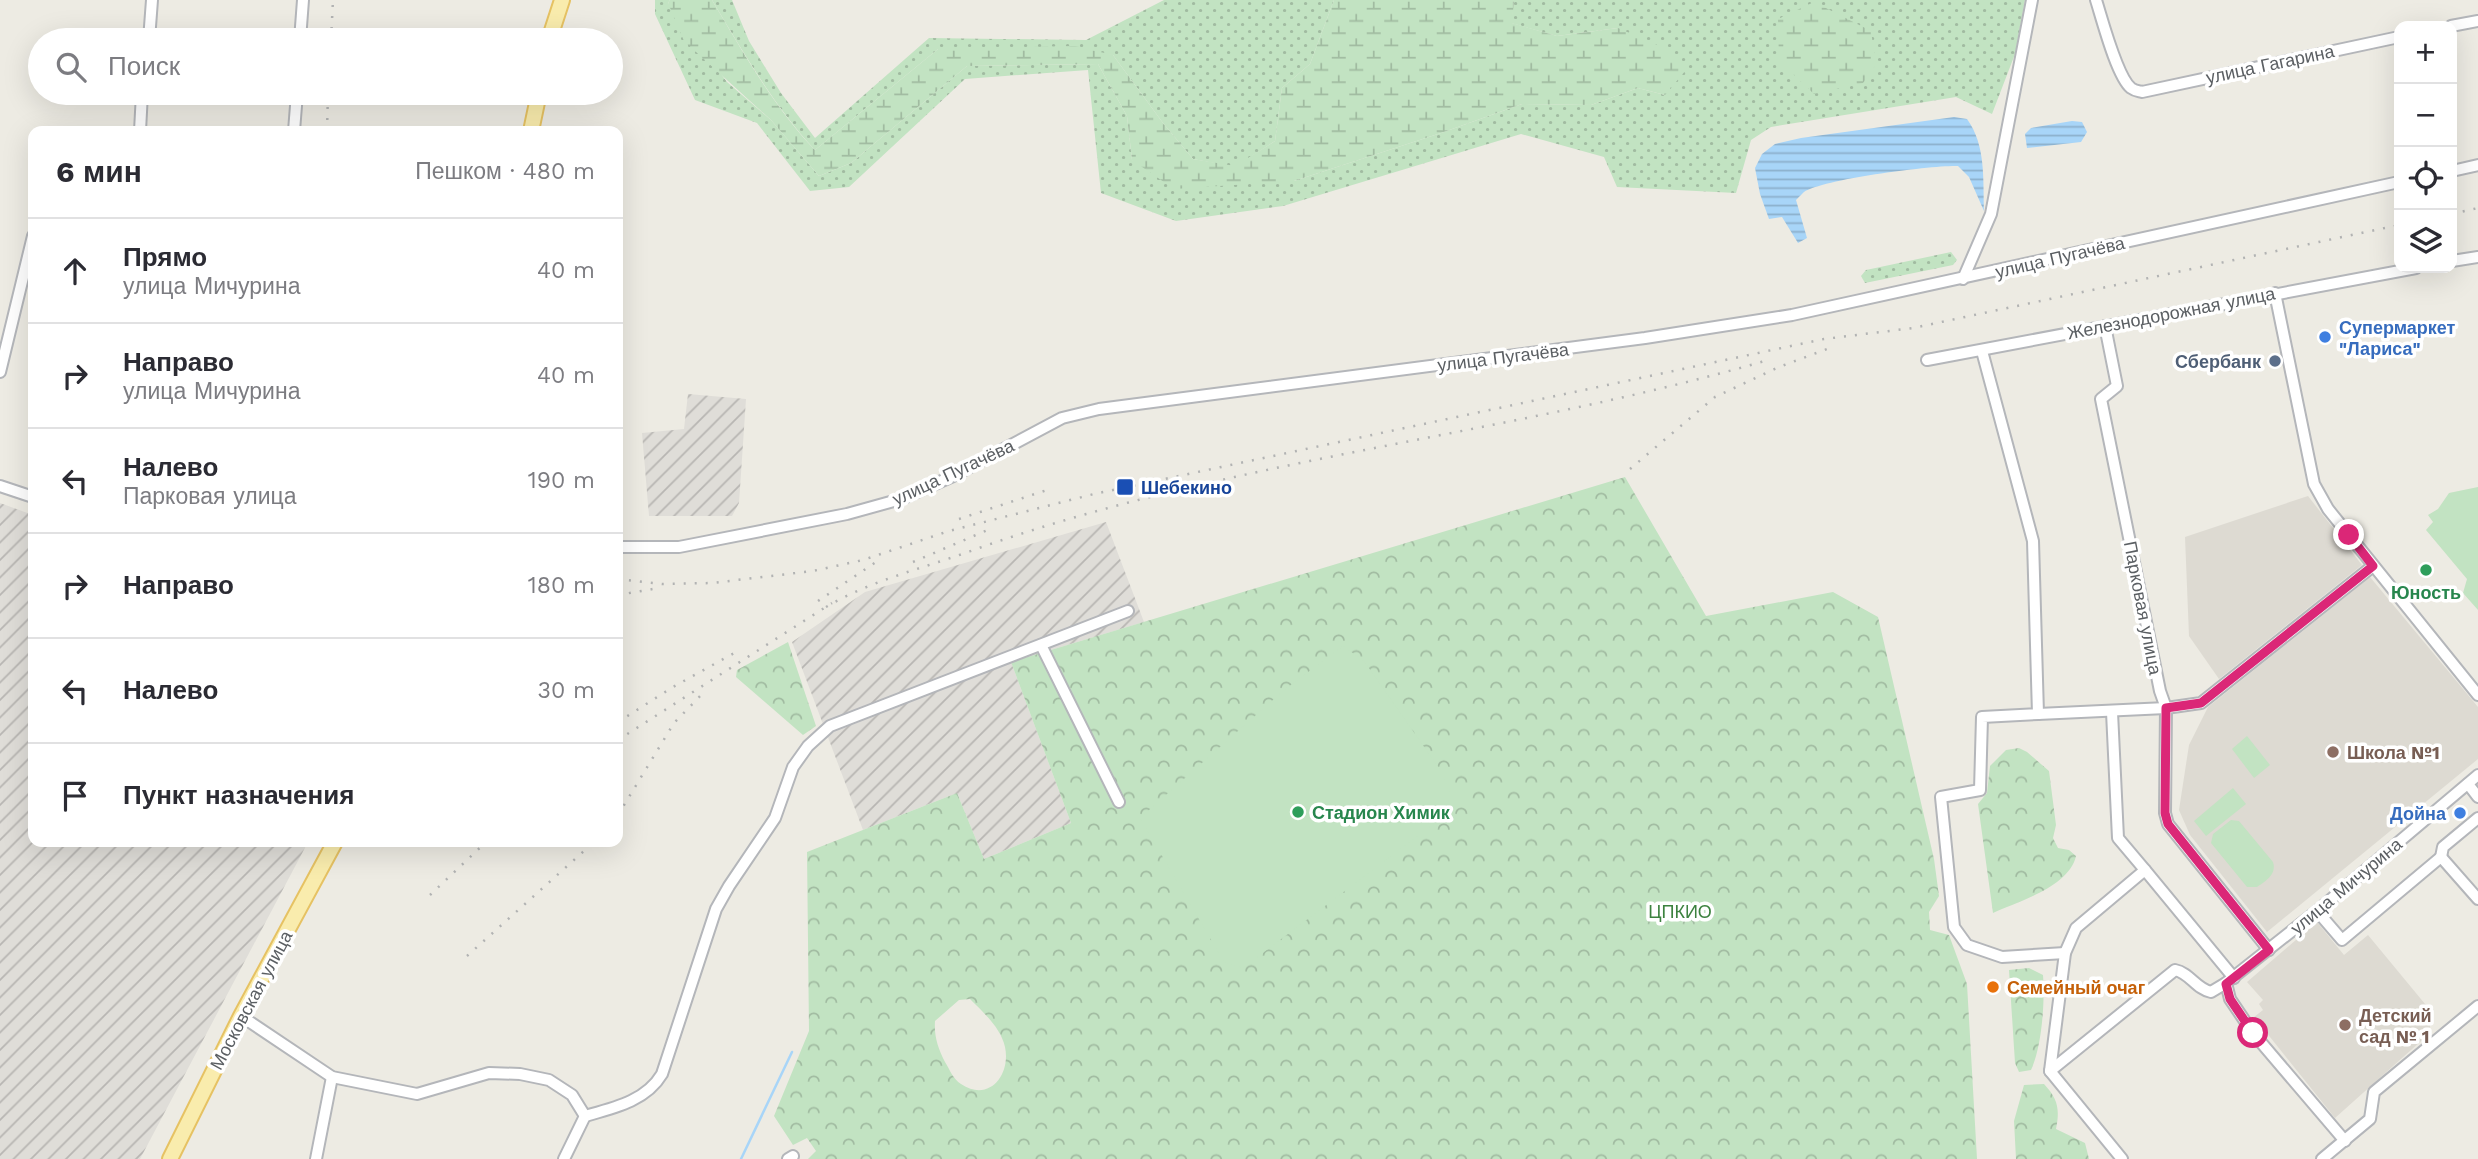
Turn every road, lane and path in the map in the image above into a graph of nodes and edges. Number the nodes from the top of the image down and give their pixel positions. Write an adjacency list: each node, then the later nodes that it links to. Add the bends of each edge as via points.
1 (152, 0): 8 (street)
2 (303, 0): 9 (street)
3 (562, 0): 10 (main road)
4 (2032, 0): 25 (street, via 1991,214)
5 (2096, 0): 11 (street, улица Гагарина, via 2126,82 2142,92)
6 (2478, 21): 7 (street)
7 (2457, 25)
8 (150, 28)
9 (301, 28)
10 (553, 28)
11 (2394, 38)
12 (141, 105): 15 (street)
13 (296, 105): 16 (street)
14 (536, 105): 17 (main road)
15 (140, 126)
16 (294, 126)
17 (532, 126)
18 (2478, 165): 19 (street)
19 (2457, 170)
20 (2394, 184): 25 (street, улица Пугачёва)
21 (28, 257): 30 (street)
22 (2478, 257): 23 (street)
23 (2457, 260)
24 (2394, 272): 26 (street, Железнодорожная улица)
25 (1963, 279): 33 (street, улица Пугачёва, via 1792,315 1645,338 1099,410 1062,418 901,499 689,545)
26 (2275, 293): 27 (street, Железнодорожная улица); 34 (street, via 2314,484)
27 (2105, 326): 28 (street, Железнодорожная улица); 38 (street, Парковая улица, via 2117,386 2101,399)
28 (1982, 351): 29 (street, Железнодорожная улица); 40 (street, via 2033,541)
29 (1927, 360)
30 (0, 372)
31 (0, 486): 32 (street)
32 (28, 495)
33 (623, 547)
34 (2373, 566): 37 (street); 38 (street, via 2201,703)
35 (1128, 611): 36 (street)
36 (1041, 645): 44 (street); 58 (street, via 830,726 808,746 793,767 775,818 716,909 655,1086 611,1109)
37 (2478, 695)
38 (2166, 708): 39 (street); 51 (street, Парковая улица, via 2168,824)
39 (2112, 712): 40 (street); 48 (street, via 2118,838)
40 (2038, 714): 52 (street, via 1982,717 1980,790 1941,797 1954,927 1967,946 2002,957)
41 (2478, 775): 42 (street, улица Мичурина)
42 (2468, 784): 43 (street); 50 (street, улица Мичурина)
43 (2478, 797)
44 (1119, 802)
45 (2478, 818): 47 (street, via 2443,847)
46 (332, 847): 55 (main road, Московская улица)
47 (2441, 857): 49 (street); 50 (street, via 2342,940)
48 (2145, 870): 52 (street, via 2076,928); 53 (street)
49 (2478, 899)
50 (2317, 911): 51 (street, улица Мичурина)
51 (2269, 950): 53 (street, улица Мичурина)
52 (2065, 953): 56 (street)
53 (2230, 981): 56 (street, via 2211,992 2175,970); 59 (street, via 2230,999 2253,1033)
54 (2478, 1006): 59 (street, via 2374,1092 2370,1119)
55 (241, 1016): 57 (street); 60 (main road, Московская улица)
56 (2050, 1071): 63 (street)
57 (332, 1077): 58 (street, via 417,1094 489,1073 520,1074 549,1080 572,1095); 61 (street)
58 (585, 1116): 62 (street)
59 (2345, 1141): 64 (street)
60 (170, 1159)
61 (316, 1159)
62 (564, 1159)
63 (2122, 1159)
64 (2322, 1159)

